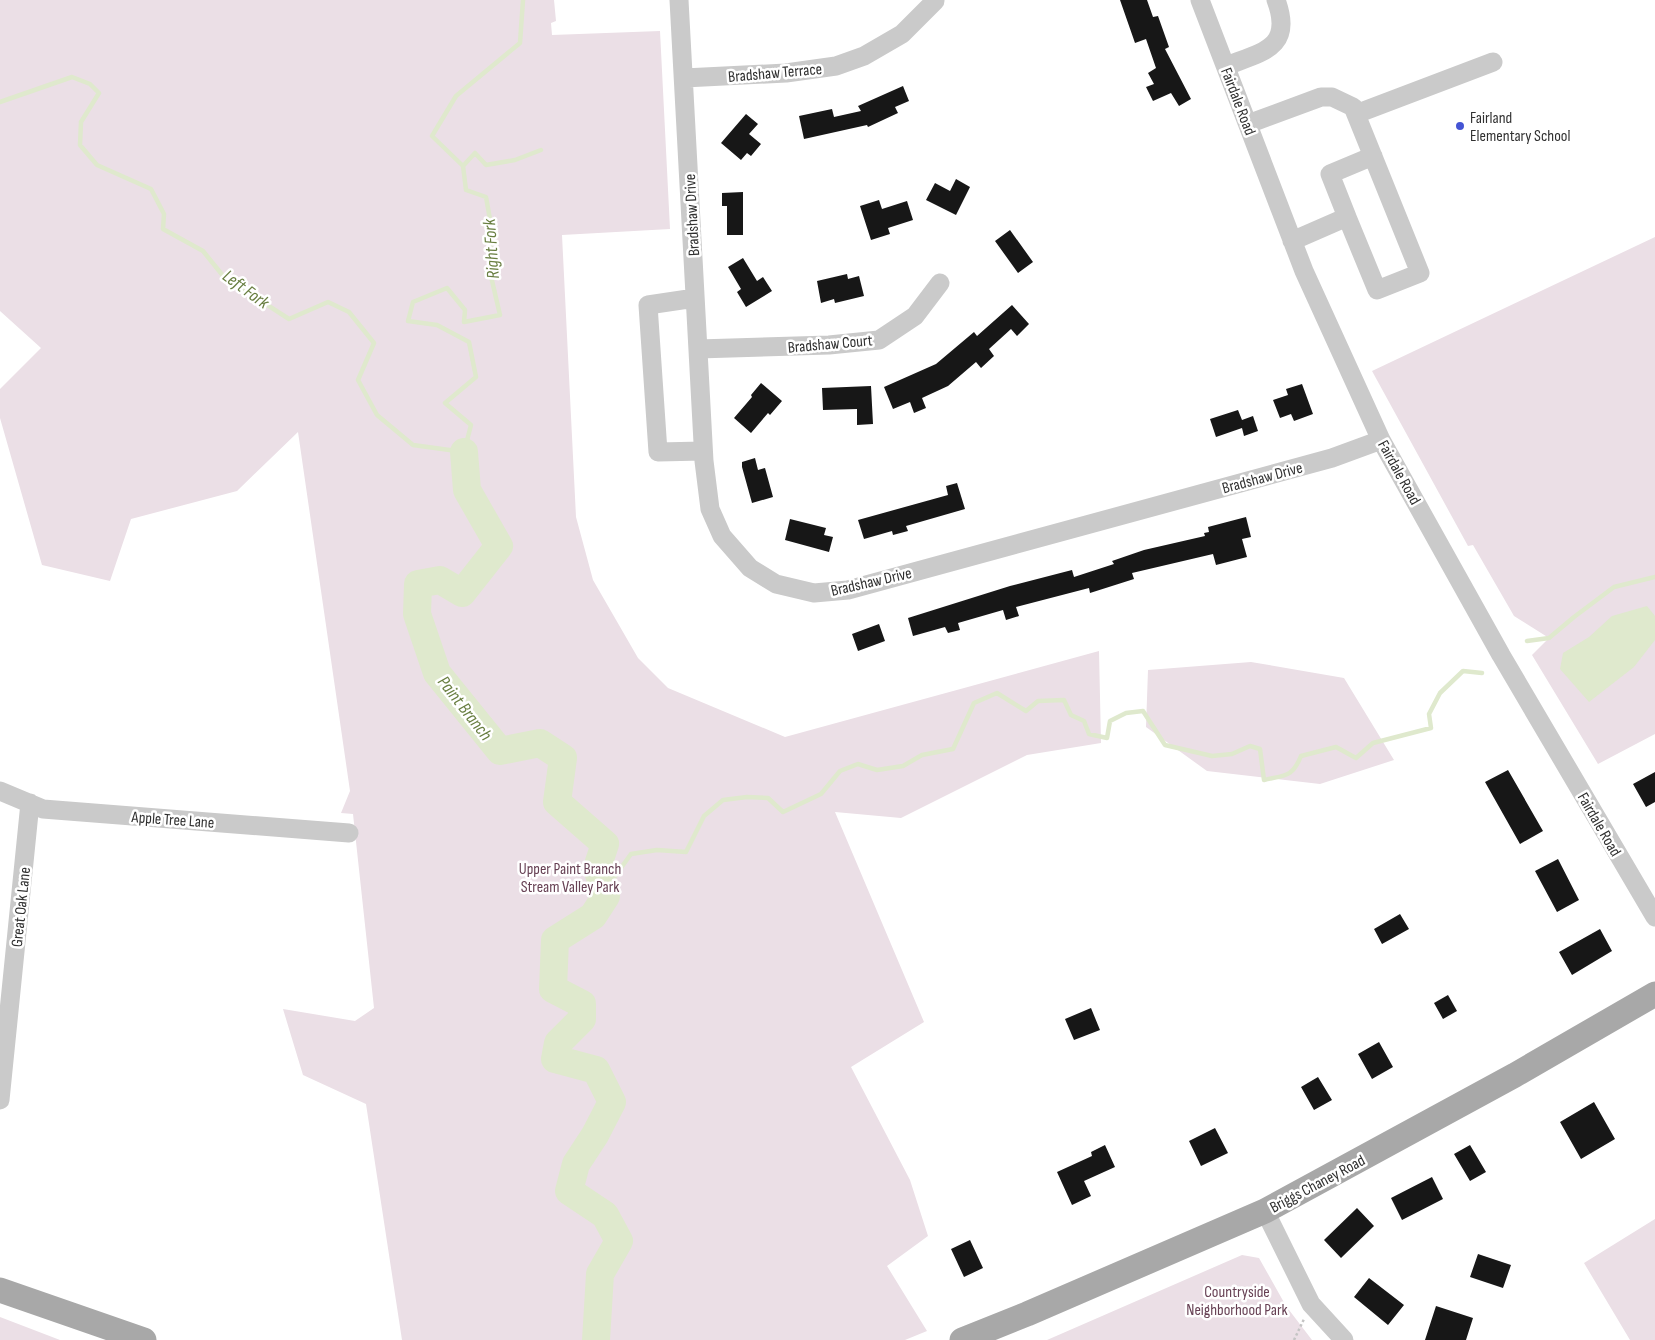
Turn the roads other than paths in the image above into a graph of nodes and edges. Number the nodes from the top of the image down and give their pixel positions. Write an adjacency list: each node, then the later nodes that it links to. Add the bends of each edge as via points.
1 (679, 0): 7 (street, Bradshaw Drive)
2 (1200, 0): 6 (street, Fairdale Road)
3 (1276, 0): 6 (street, via 1282,22 1275,43)
4 (935, 1): 7 (street, Bradshaw Terrace, via 902,34 864,56 836,66 786,74)
5 (1493, 62): 8 (street)
6 (1226, 66): 9 (street, Fairdale Road)
7 (684, 78): 14 (street, Bradshaw Drive)
8 (1356, 114): 9 (street, via 1353,107 1332,97 1321,97); 10 (street)
9 (1248, 124): 12 (street, Fairdale Road)
10 (1373, 156): 11 (street, via 1330,174); 11 (street, via 1420,273 1378,290)
11 (1347, 216): 12 (street)
12 (1292, 241): 16 (street, Fairdale Road)
13 (940, 283): 15 (street, Bradshaw Court, via 915,316 879,340 829,345)
14 (695, 298): 15 (street, Bradshaw Drive); 17 (street, via 648,305 658,452)
15 (698, 349): 17 (street, Bradshaw Drive)
16 (1382, 440): 17 (street, Bradshaw Drive, via 1332,458 848,590 814,593 776,584 750,568 722,536 710,509); 21 (street, Fairdale Road, via 1501,655)
17 (703, 451)
18 (0, 791): 19 (street, Apple Tree Lane)
19 (30, 803): 20 (street, Apple Tree Lane, via 43,809); 23 (street, Great Oak Lane)
20 (349, 833)
21 (1655, 917)
22 (1655, 994): 24 (main road, Briggs Chaney Road)
23 (0, 1100)
24 (1265, 1211): 27 (main road, Briggs Chaney Road); 28 (street, via 1311,1304)
25 (0, 1290): 26 (main road)
26 (144, 1340)
27 (962, 1340)
28 (1344, 1340)

